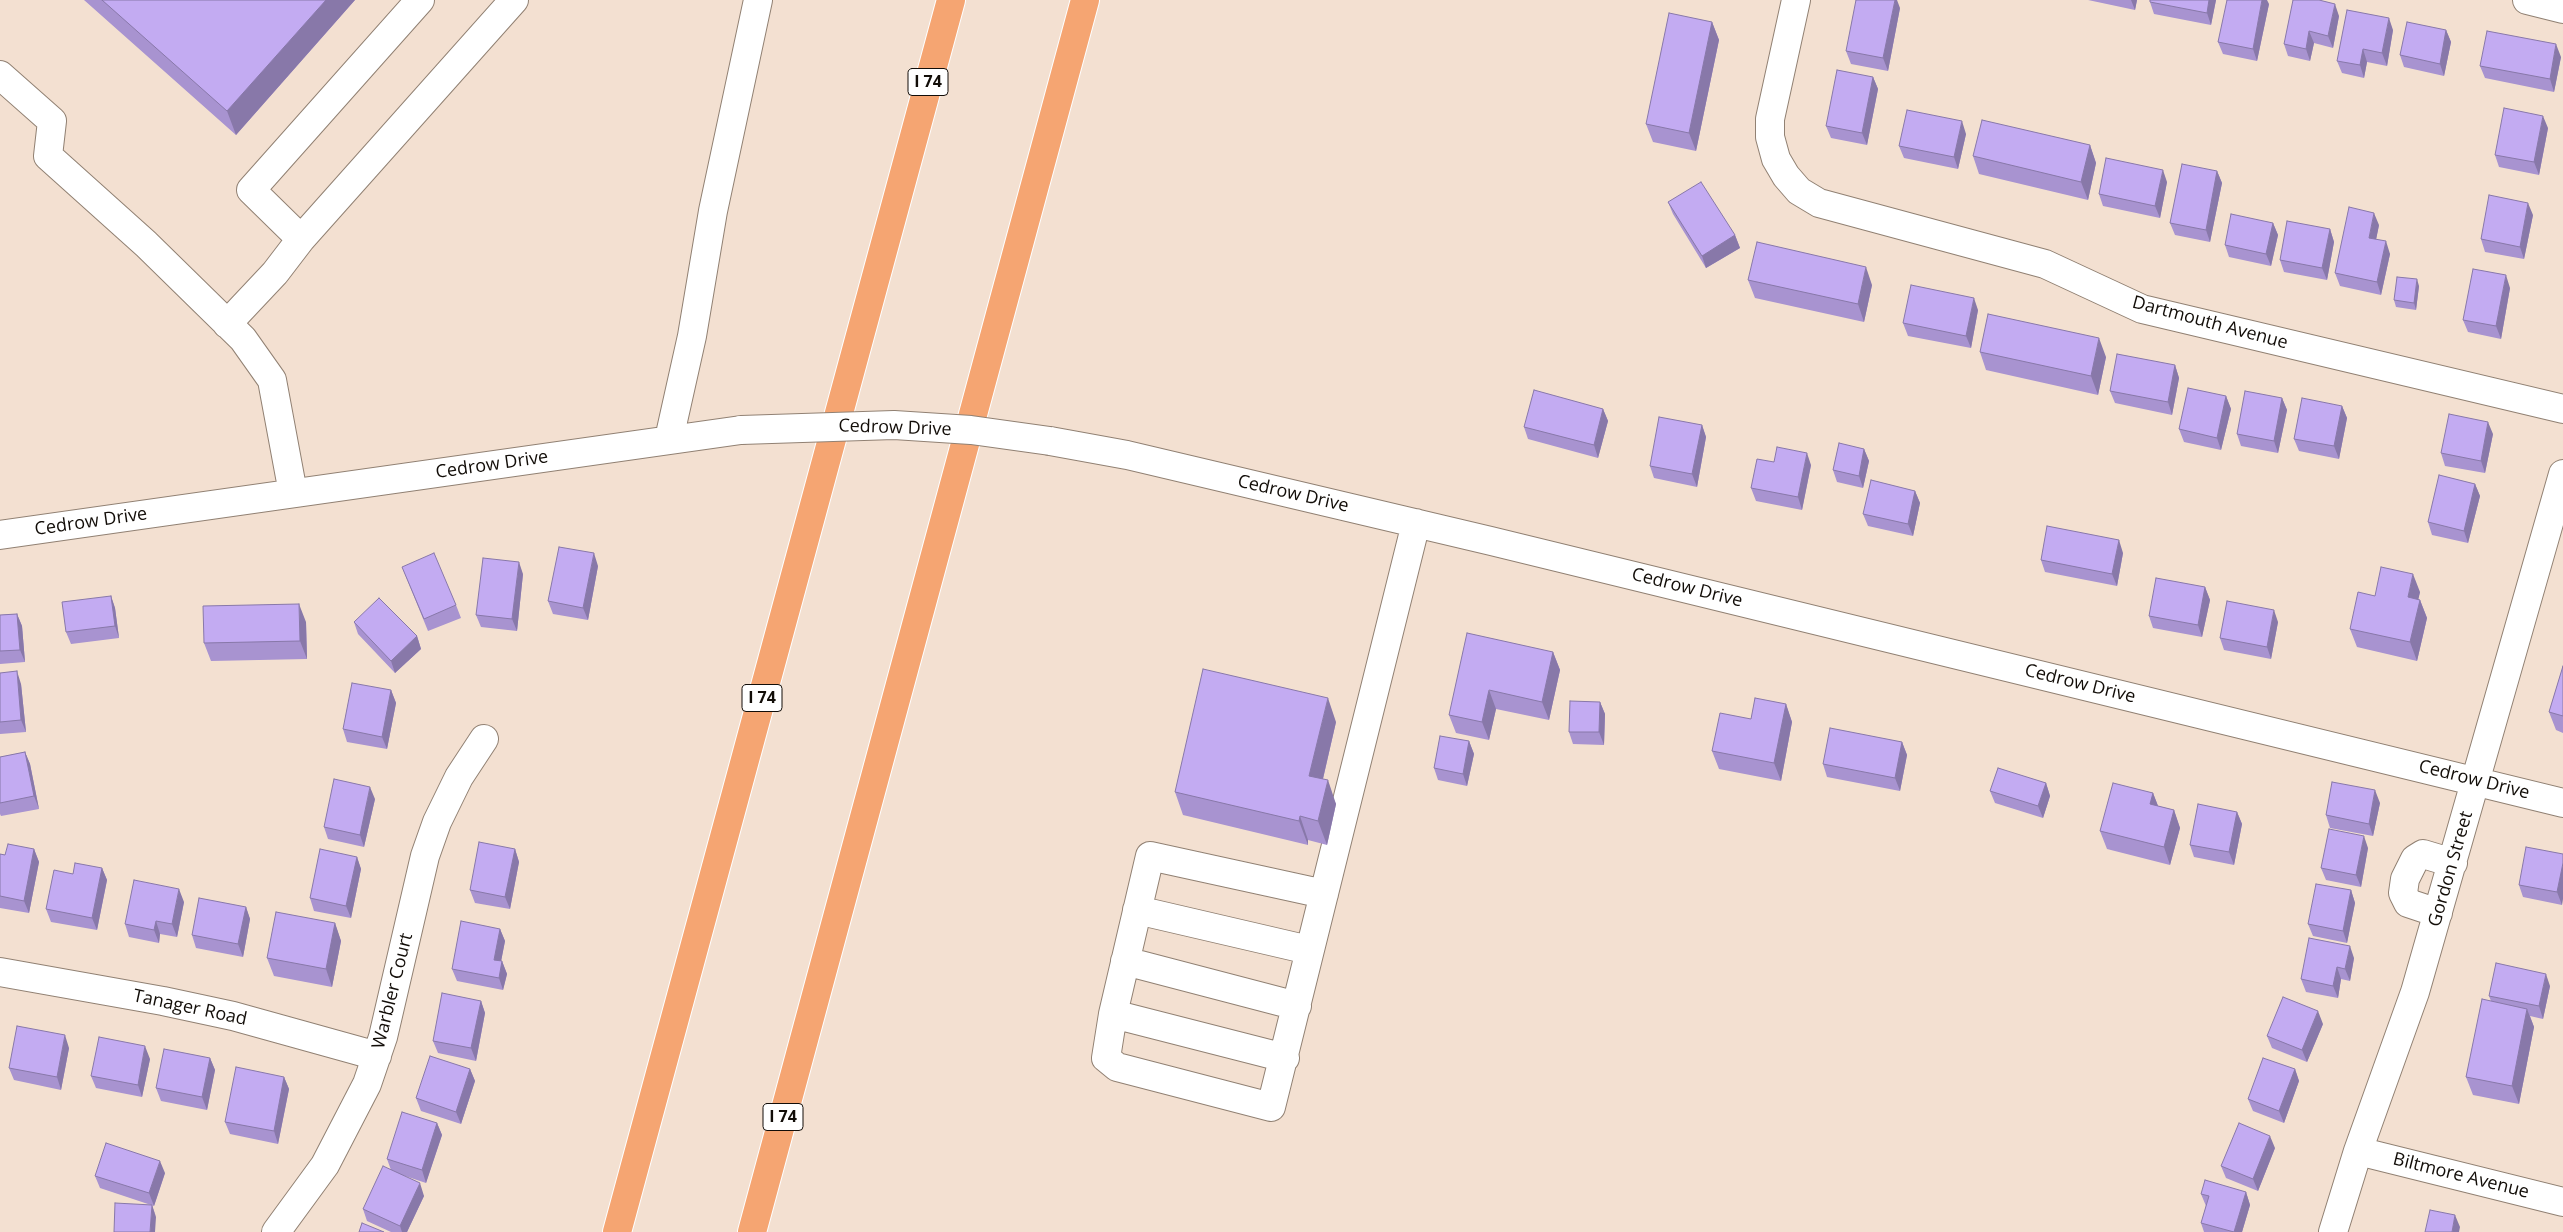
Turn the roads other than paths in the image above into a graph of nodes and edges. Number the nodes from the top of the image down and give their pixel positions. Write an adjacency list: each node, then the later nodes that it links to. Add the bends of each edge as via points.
1 (420, 0): 10 (street, via 251,190)
2 (514, 0): 10 (street)
3 (758, 0): 13 (street)
4 (951, 0): 35 (highway, I 74)
5 (1085, 0): 36 (highway, I 74)
6 (1796, 0): 12 (street, Dartmouth Avenue, via 1770,119 1770,136 1776,159 1786,176 1800,191 1819,202 2045,264 2142,309)
7 (2527, 0): 8 (street)
8 (2563, 9)
9 (0, 75): 11 (street, via 52,121 48,156 146,244)
10 (301, 239): 11 (street, via 275,273)
11 (227, 324): 15 (street, via 243,339 272,380)
12 (2563, 410)
13 (669, 439): 15 (street, Cedrow Drive); 16 (street, Cedrow Drive, bridge, via 741,430 894,425 971,430 1127,455)
14 (2563, 474): 19 (street, Gordon Street)
15 (293, 493): 17 (street, Cedrow Drive)
16 (1416, 523): 19 (street, Cedrow Drive); 22 (street)
17 (0, 535)
18 (484, 739): 30 (street, Warbler Court, via 459,777 425,856)
19 (2476, 781): 20 (street, Cedrow Drive); 21 (street, Gordon Street)
20 (2563, 803)
21 (2453, 863): 24 (street, Gordon Street); 24 (street, via 2423,854 2414,859 2404,879 2403,893 2408,903)
22 (1324, 894): 23 (street, via 1150,856); 25 (street)
23 (1137, 910): 25 (street); 26 (street)
24 (2438, 913): 32 (street, Gordon Street, via 2415,992)
25 (1309, 950): 28 (street)
26 (1125, 961): 28 (street); 29 (street)
27 (0, 972): 30 (street, Tanager Road, via 233,1016)
28 (1296, 1006): 31 (street)
29 (1113, 1014): 31 (street); 31 (street, via 1106,1058 1117,1067 1271,1108)
30 (377, 1056): 34 (street, Warbler Court, via 355,1111 326,1165)
31 (1285, 1058)
32 (2358, 1151): 33 (street, Biltmore Avenue); 37 (street, Gordon Street)
33 (2563, 1202)
34 (276, 1232)
35 (617, 1232)
36 (752, 1232)
37 (2333, 1232)

